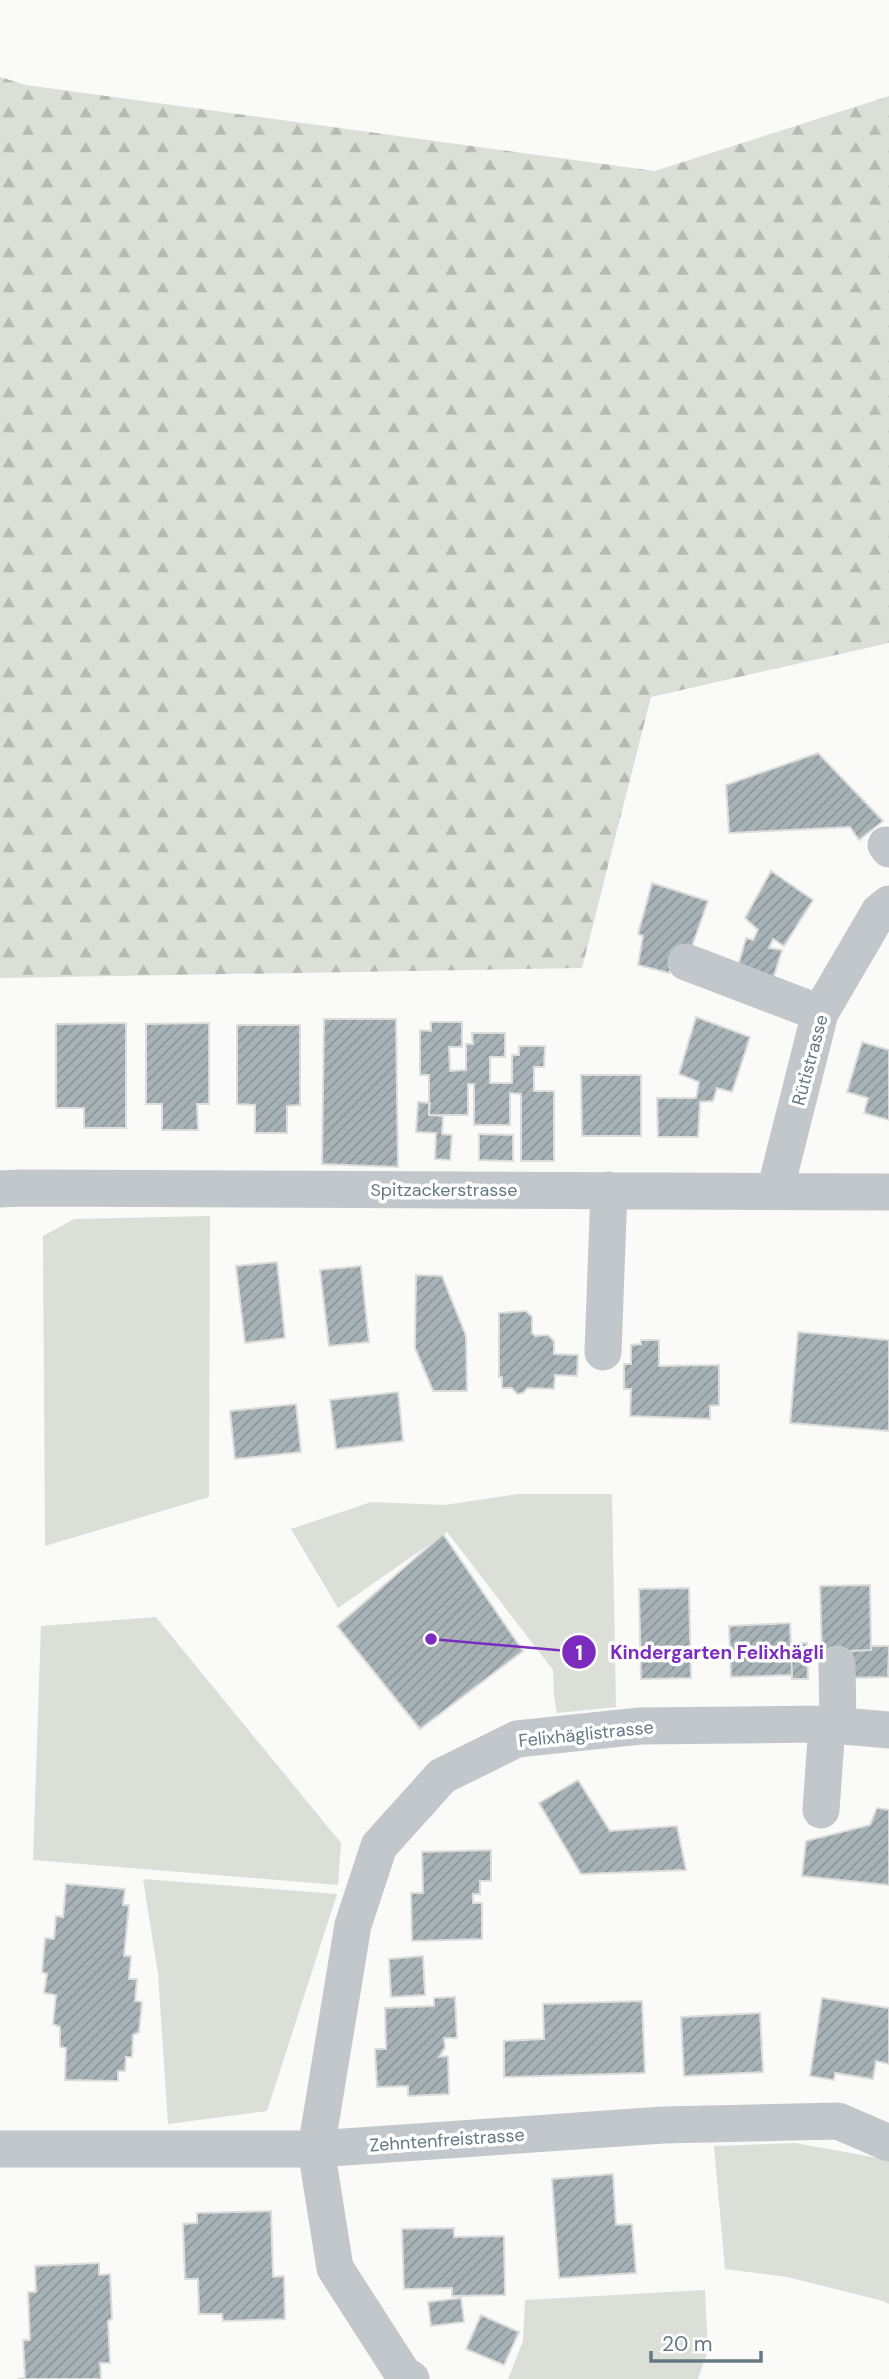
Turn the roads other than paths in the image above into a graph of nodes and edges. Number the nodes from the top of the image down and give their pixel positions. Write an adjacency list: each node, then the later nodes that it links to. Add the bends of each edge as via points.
1 (889, 904): 3 (street, Rütistrasse, via 879,912)
2 (685, 962): 3 (street)
3 (820, 1013): 6 (street, Rütistrasse)
4 (0, 1189): 5 (street, Spitzackerstrasse)
5 (609, 1191): 6 (street, Spitzackerstrasse); 8 (street)
6 (775, 1191): 7 (street, Spitzackerstrasse)
7 (889, 1192)
8 (603, 1352)
9 (837, 1664): 10 (street)
10 (833, 1725): 11 (street, Felixhäglistrasse); 12 (street); 15 (street, Felixhäglistrasse, via 640,1726 517,1739 442,1776 379,1846 353,1925)
11 (889, 1730)
12 (821, 1810)
13 (889, 2143): 15 (street, Zehntenfreistrasse, via 838,2121 663,2125)
14 (0, 2149): 15 (street, Zehntenfreistrasse)
15 (316, 2149): 16 (street, Felixhäglistrasse, via 335,2268 402,2374)
16 (411, 2379)

